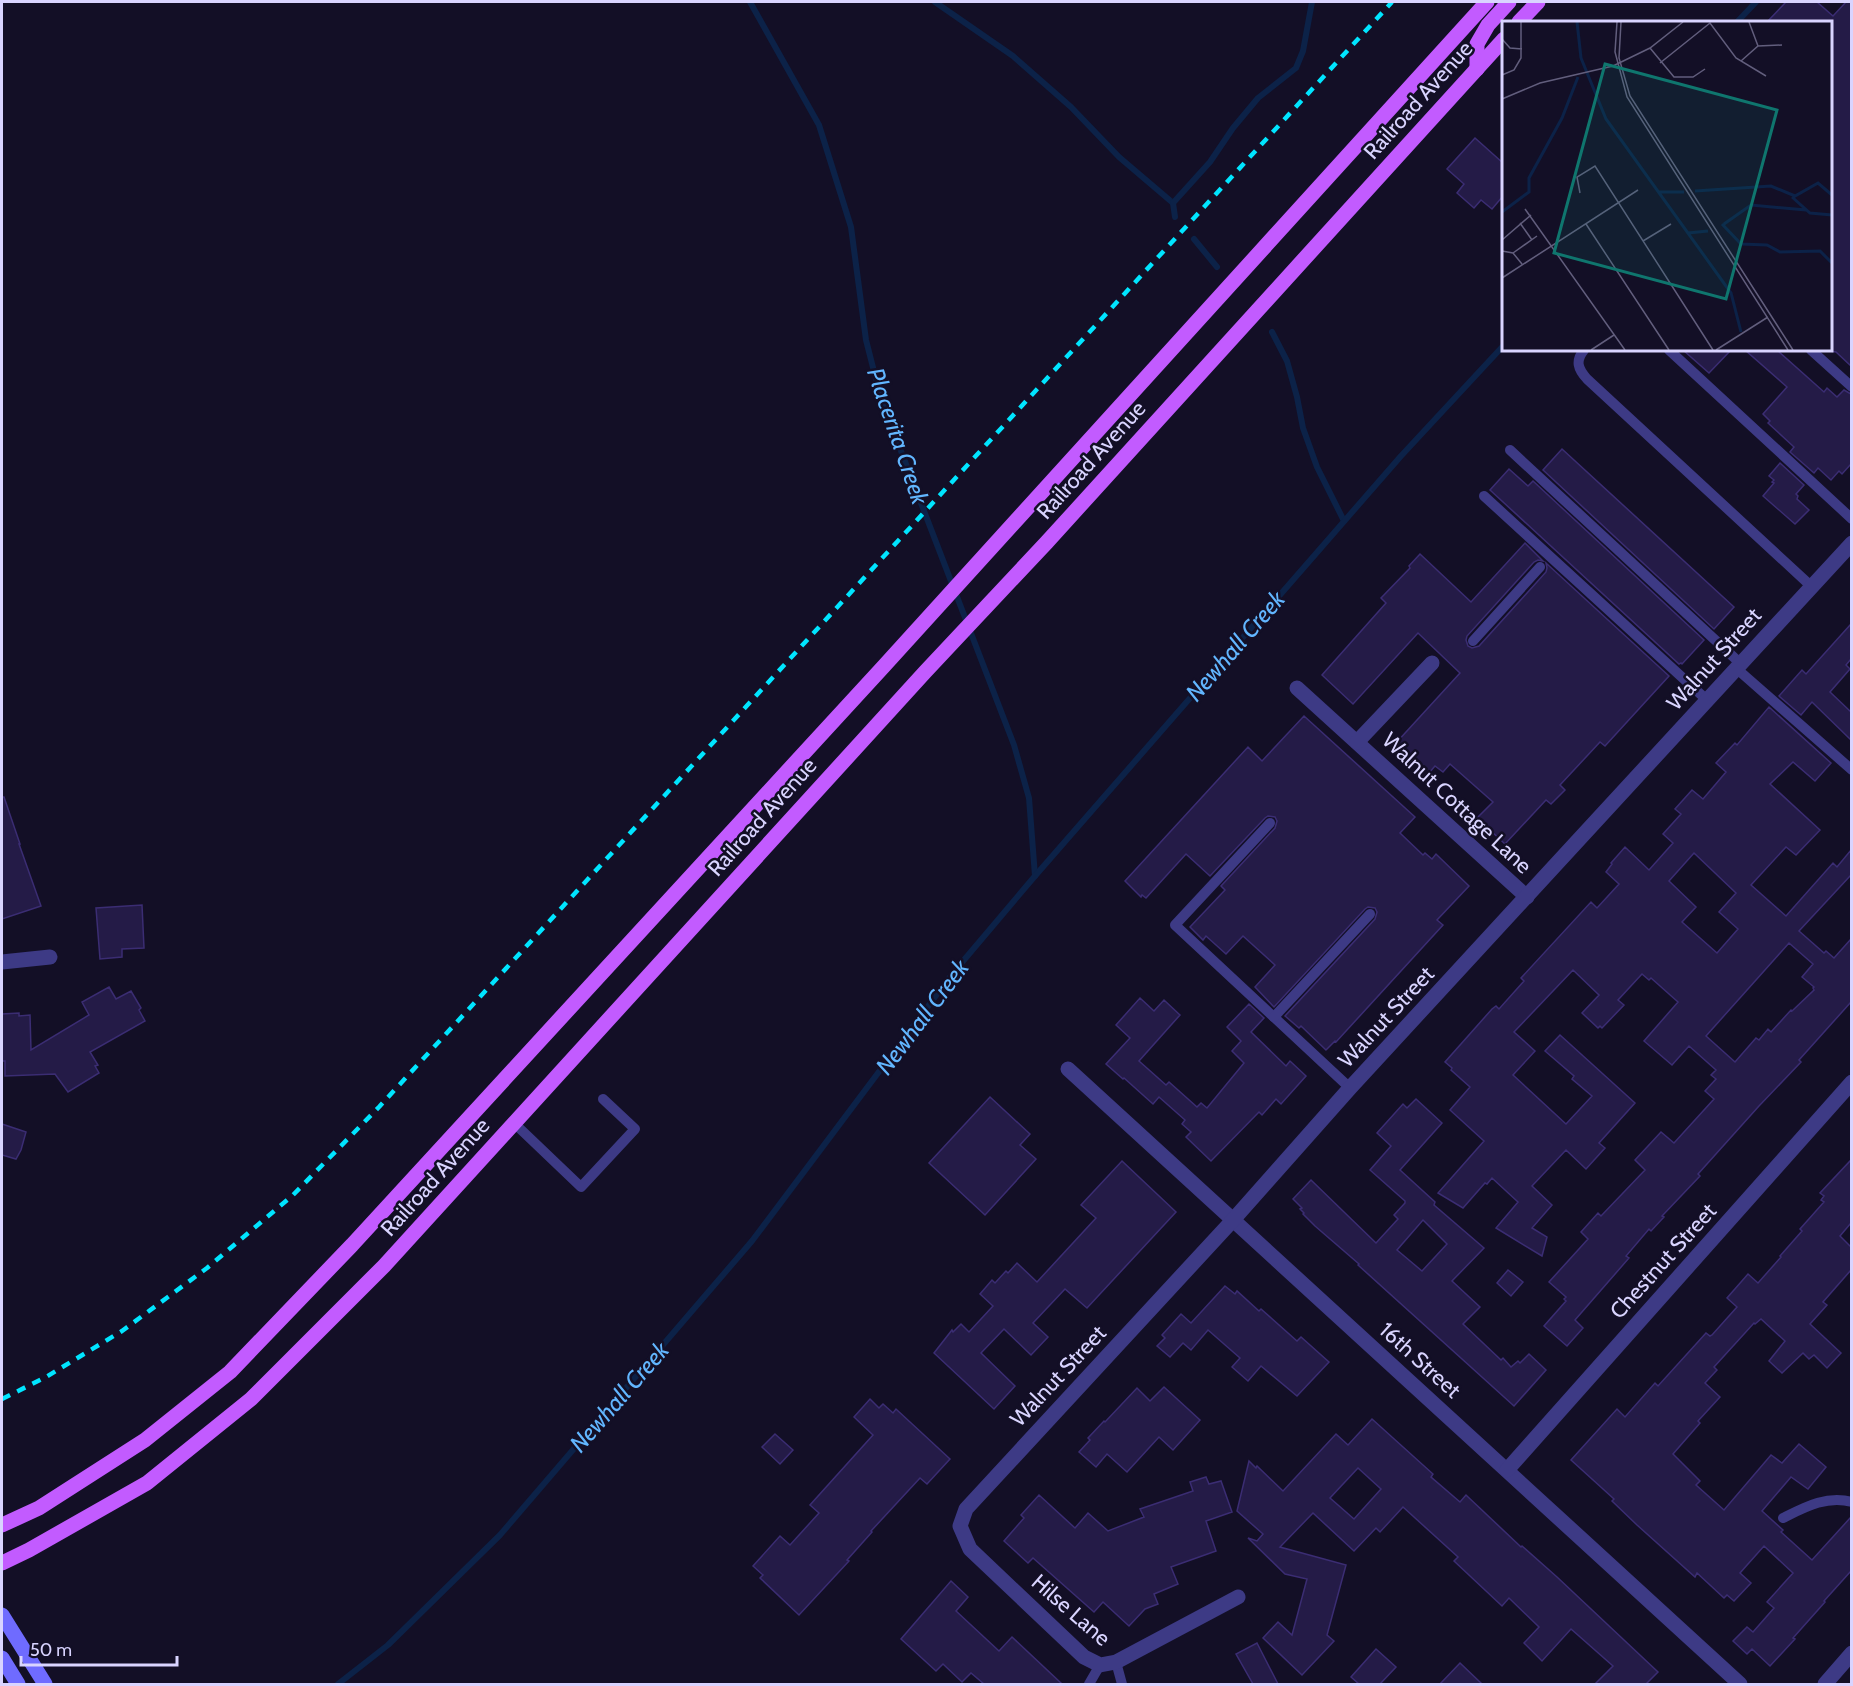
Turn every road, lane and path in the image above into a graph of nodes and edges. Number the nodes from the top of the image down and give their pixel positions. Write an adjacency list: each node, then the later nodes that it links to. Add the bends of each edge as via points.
1 (1487, 2): 39 (main road, Railroad Avenue, via 912,635 360,1236 230,1372 145,1440 39,1508)
2 (1509, 2): 6 (main road, via 1477,44)
3 (1538, 2): 4 (main road)
4 (1520, 21)
5 (1502, 40): 6 (main road, Railroad Avenue)
6 (1477, 69): 34 (main road, Railroad Avenue)
7 (1583, 351): 16 (lane, via 1578,363 1587,379)
8 (1671, 351): 13 (lane)
9 (1812, 351): 10 (lane)
10 (1851, 387)
11 (1510, 450): 19 (lane)
12 (1484, 496): 21 (lane)
13 (1851, 519)
14 (1851, 543): 16 (street, Walnut Street)
15 (1540, 567): 17 (lane)
16 (1811, 586): 19 (street, Walnut Street)
17 (1473, 641)
18 (1432, 663): 22 (street, Walnut Cottage Lane)
19 (1738, 666): 21 (street, Walnut Street); 23 (lane)
20 (1298, 688): 22 (street, Walnut Cottage Lane)
21 (1708, 701): 25 (street, Walnut Street)
22 (1358, 742): 25 (street, Walnut Cottage Lane)
23 (1851, 770)
24 (1270, 823): 29 (lane, via 1174,926)
25 (1527, 897): 32 (street, Walnut Street)
26 (1370, 914): 29 (lane)
27 (51, 957): 28 (street)
28 (2, 962)
29 (1274, 1017): 32 (lane)
30 (1068, 1070): 35 (street, 16th Street)
31 (1851, 1082): 36 (street, Chestnut Street)
32 (1350, 1088): 35 (street, Walnut Street)
33 (603, 1099): 34 (lane, via 635,1129 581,1187)
34 (514, 1123): 41 (main road, Railroad Avenue, via 384,1266 251,1399 147,1483)
35 (1233, 1221): 36 (street, 16th Street); 40 (street, Walnut Street, via 966,1509)
36 (1507, 1470): 52 (street, 16th Street)
37 (1851, 1502): 38 (lane, via 1811,1503)
38 (1783, 1518)
39 (2, 1525)
40 (960, 1526): 47 (street, Hilse Lane, via 970,1549 1084,1657)
41 (2, 1563)
42 (1238, 1597): 46 (street, Hilse Lane)
43 (2, 1615): 49 (main road)
44 (1851, 1653): 53 (street)
45 (2, 1658): 48 (main road)
46 (1116, 1662): 47 (street, Hilse Lane); 51 (lane)
47 (1100, 1665): 50 (lane)
48 (18, 1684)
49 (45, 1684)
50 (1089, 1684)
51 (1122, 1684)
52 (1740, 1684)
53 (1825, 1684)

